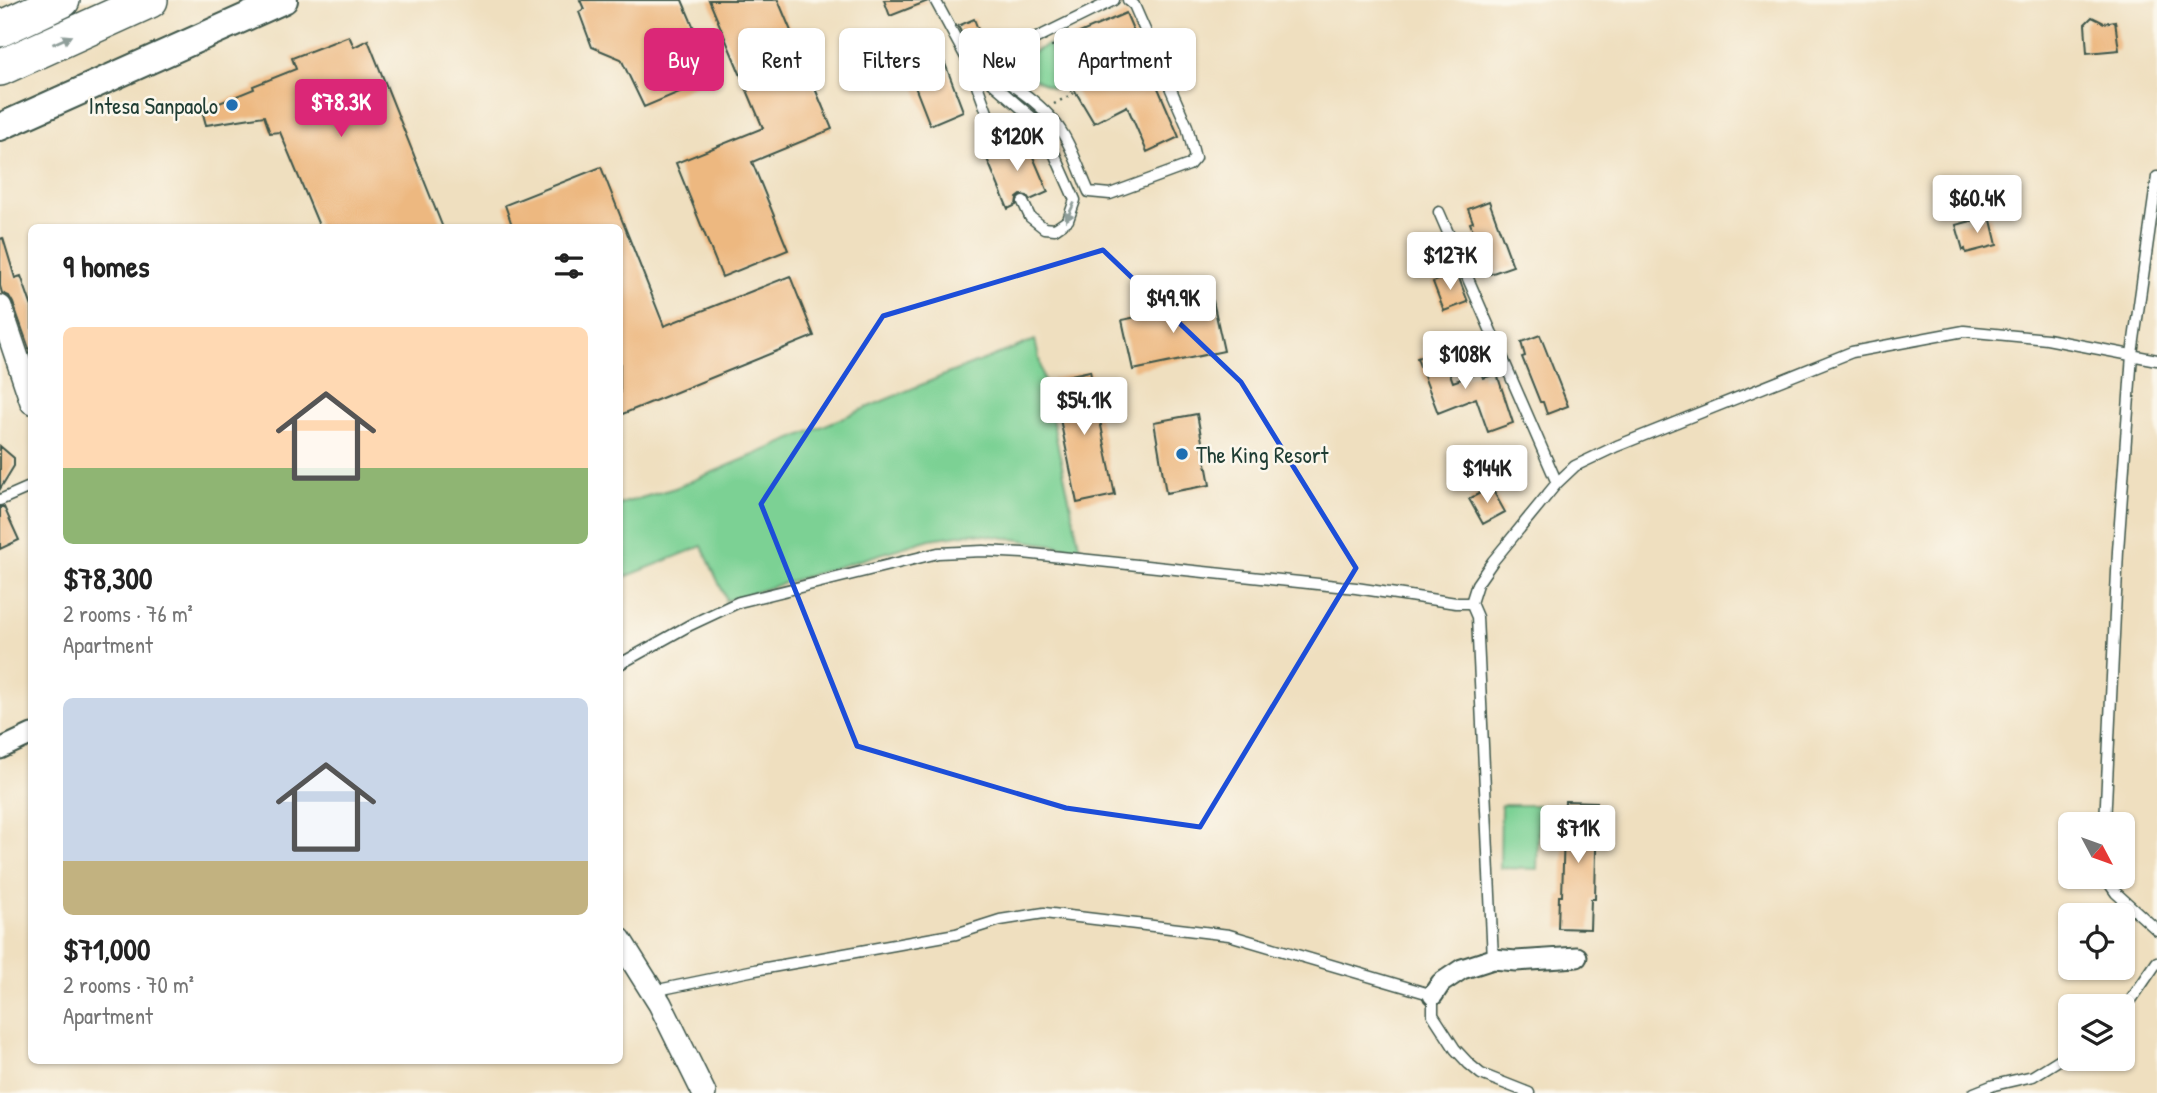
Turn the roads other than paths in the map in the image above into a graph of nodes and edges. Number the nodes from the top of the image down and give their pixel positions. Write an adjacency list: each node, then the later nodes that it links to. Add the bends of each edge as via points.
1 (62, 0): 7 (highway)
2 (150, 0): 10 (highway, one-way to 2)
3 (284, 0): 14 (main road)
4 (935, 0): 9 (lane)
5 (1114, 0): 8 (lane)
6 (1128, 0): 13 (lane, via 1187,126 1195,158 1189,164 1110,194 1089,192 1061,131)
7 (0, 29)
8 (1040, 36)
9 (959, 46)
10 (0, 68)
11 (979, 91): 15 (lane)
12 (1001, 91): 17 (lane, one-way to 17, via 1042,126 1075,200 1068,220 1055,229 1044,228 1030,217)
13 (1017, 91)
14 (0, 127)
15 (1000, 148)
16 (2157, 177): 20 (lane)
17 (1024, 202)
18 (1439, 212): 23 (lane)
19 (0, 307): 22 (street)
20 (2132, 354): 21 (lane); 23 (lane, via 1964,331 1852,352 1617,446 1575,466); 30 (lane)
21 (2157, 360)
22 (28, 390)
23 (1556, 483): 26 (lane, via 1493,561 1477,584)
24 (28, 487): 25 (lane)
25 (0, 500)
26 (1471, 603): 27 (lane, via 1023,553 938,553 739,602); 35 (lane, via 1477,617)
27 (623, 662)
28 (28, 736): 29 (street)
29 (0, 749)
30 (2106, 812)
31 (2113, 889): 32 (lane)
32 (2157, 930)
33 (623, 945): 37 (street)
34 (1577, 957): 35 (street)
35 (1493, 959): 39 (street, via 1462,969 1441,982)
36 (2157, 962): 38 (lane)
37 (652, 991): 39 (lane, via 1044,913 1229,935); 41 (street)
38 (2135, 994)
39 (1433, 995): 42 (lane, via 1433,1015 1454,1049 1480,1074)
40 (2058, 1060): 43 (lane, via 2033,1076)
41 (704, 1093)
42 (1529, 1093)
43 (1974, 1093)

